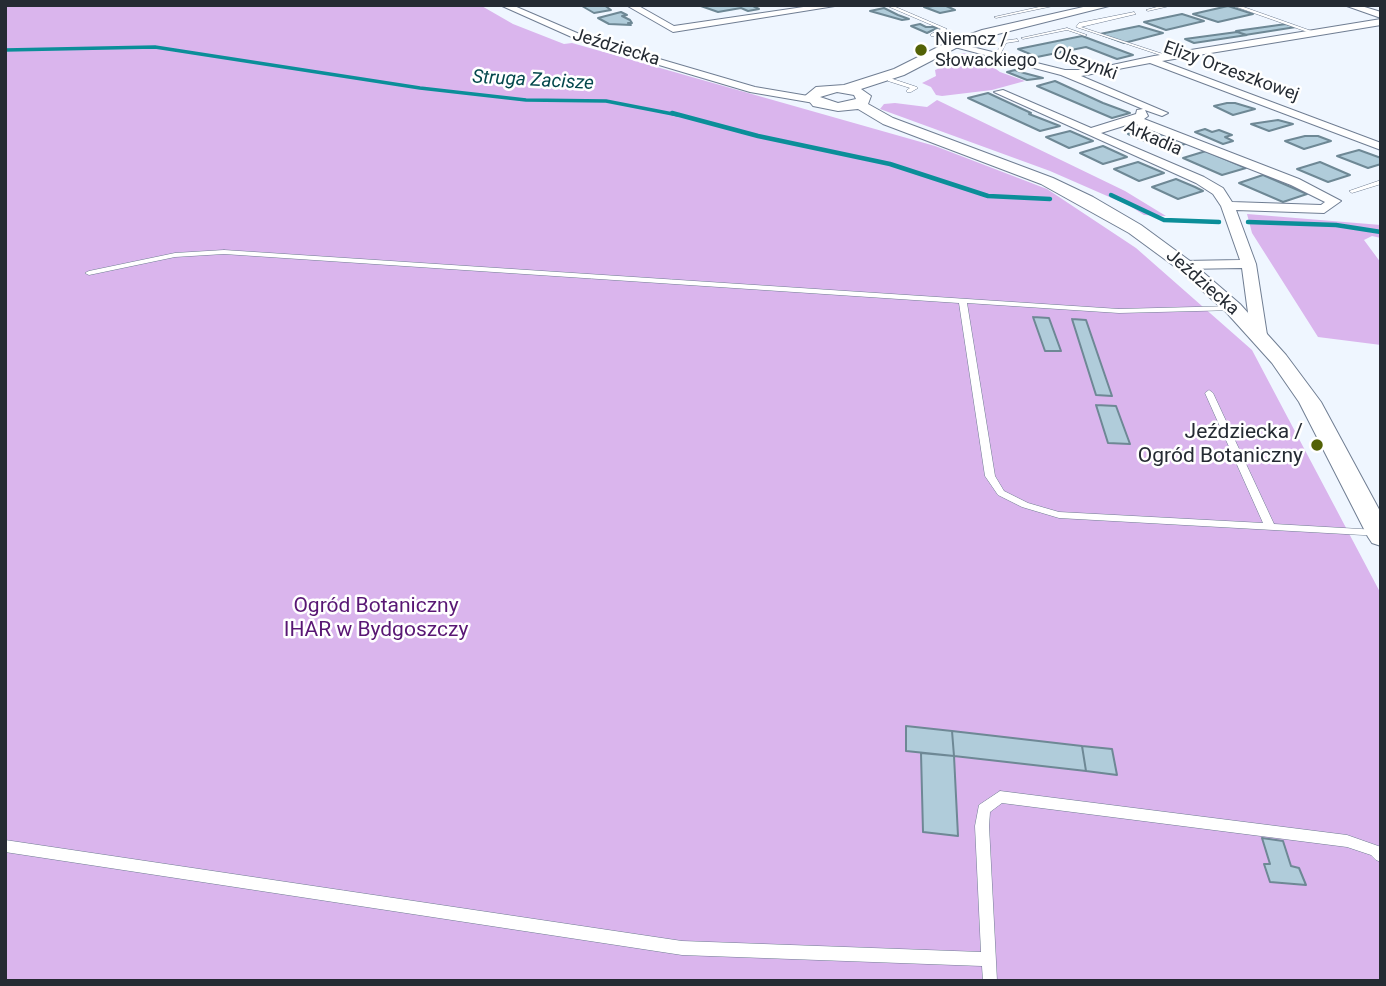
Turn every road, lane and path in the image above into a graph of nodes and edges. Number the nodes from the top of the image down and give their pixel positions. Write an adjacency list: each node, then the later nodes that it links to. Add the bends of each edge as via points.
1 (504, 5): 26 (street, Jeździecka, via 588,41 764,92)
2 (631, 5): 3 (street, via 673,29)
3 (838, 5)
4 (887, 5): 16 (lane, via 945,29)
5 (1056, 5): 13 (lane)
6 (1108, 5): 17 (street, via 1010,25)
7 (1172, 5): 10 (lane)
8 (1233, 5): 15 (lane)
9 (1348, 5): 12 (street)
10 (1148, 10)
11 (1134, 13): 19 (lane, via 1079,27)
12 (1381, 15)
13 (996, 17)
14 (1381, 22): 15 (street)
15 (1318, 34): 19 (street)
16 (933, 35)
17 (952, 45): 18 (street, Olszynki); 21 (street)
18 (997, 56): 20 (lane, via 1004,42 1067,29); 22 (street, Olszynki)
19 (1167, 57): 20 (street)
20 (1151, 60): 22 (street, Elizy Orzeszkowej); 33 (street, Elizy Orzeszkowej)
21 (895, 76): 23 (street); 24 (lane, via 915,88); 27 (street)
22 (1067, 78): 29 (street, Olszynki); 30 (street, via 1140,112 1142,116)
23 (846, 89): 26 (street); 27 (street, Jeździecka)
24 (909, 91)
25 (999, 92): 31 (street, Arkadia)
26 (815, 96): 28 (street)
27 (860, 99): 28 (street); 32 (street, Jeździecka, via 875,115)
28 (840, 107): 32 (street, Jeździecka, via 873,122)
29 (1163, 113)
30 (1134, 119): 31 (street); 36 (street, via 1295,181 1334,201 1324,209)
31 (1091, 132): 36 (street, Arkadia, via 1200,180 1218,191)
32 (926, 136): 38 (street, Jeździecka, via 1087,201)
33 (1381, 147)
34 (1381, 181): 35 (lane)
35 (1352, 191)
36 (1228, 206): 37 (street, Arkadia)
37 (1249, 264): 38 (street); 42 (street, Arkadia)
38 (1184, 265): 41 (street, Jeździecka)
39 (89, 273): 40 (lane, via 174,254 224,252)
40 (963, 301): 41 (lane, via 1119,311); 45 (lane, via 990,476 1001,493 1059,515)
41 (1233, 308): 42 (street, Jeździecka)
42 (1259, 335): 44 (street, Jeździecka, via 1310,402)
43 (1209, 393): 45 (lane)
44 (1373, 507): 46 (street, Jeździecka)
45 (1270, 527): 46 (lane)
46 (1380, 535)
47 (5, 846): 49 (lane, via 682,948)
48 (1381, 856): 49 (lane, via 1347,841 1000,797 984,809 982,826)
49 (989, 960): 50 (lane)
50 (990, 981)

